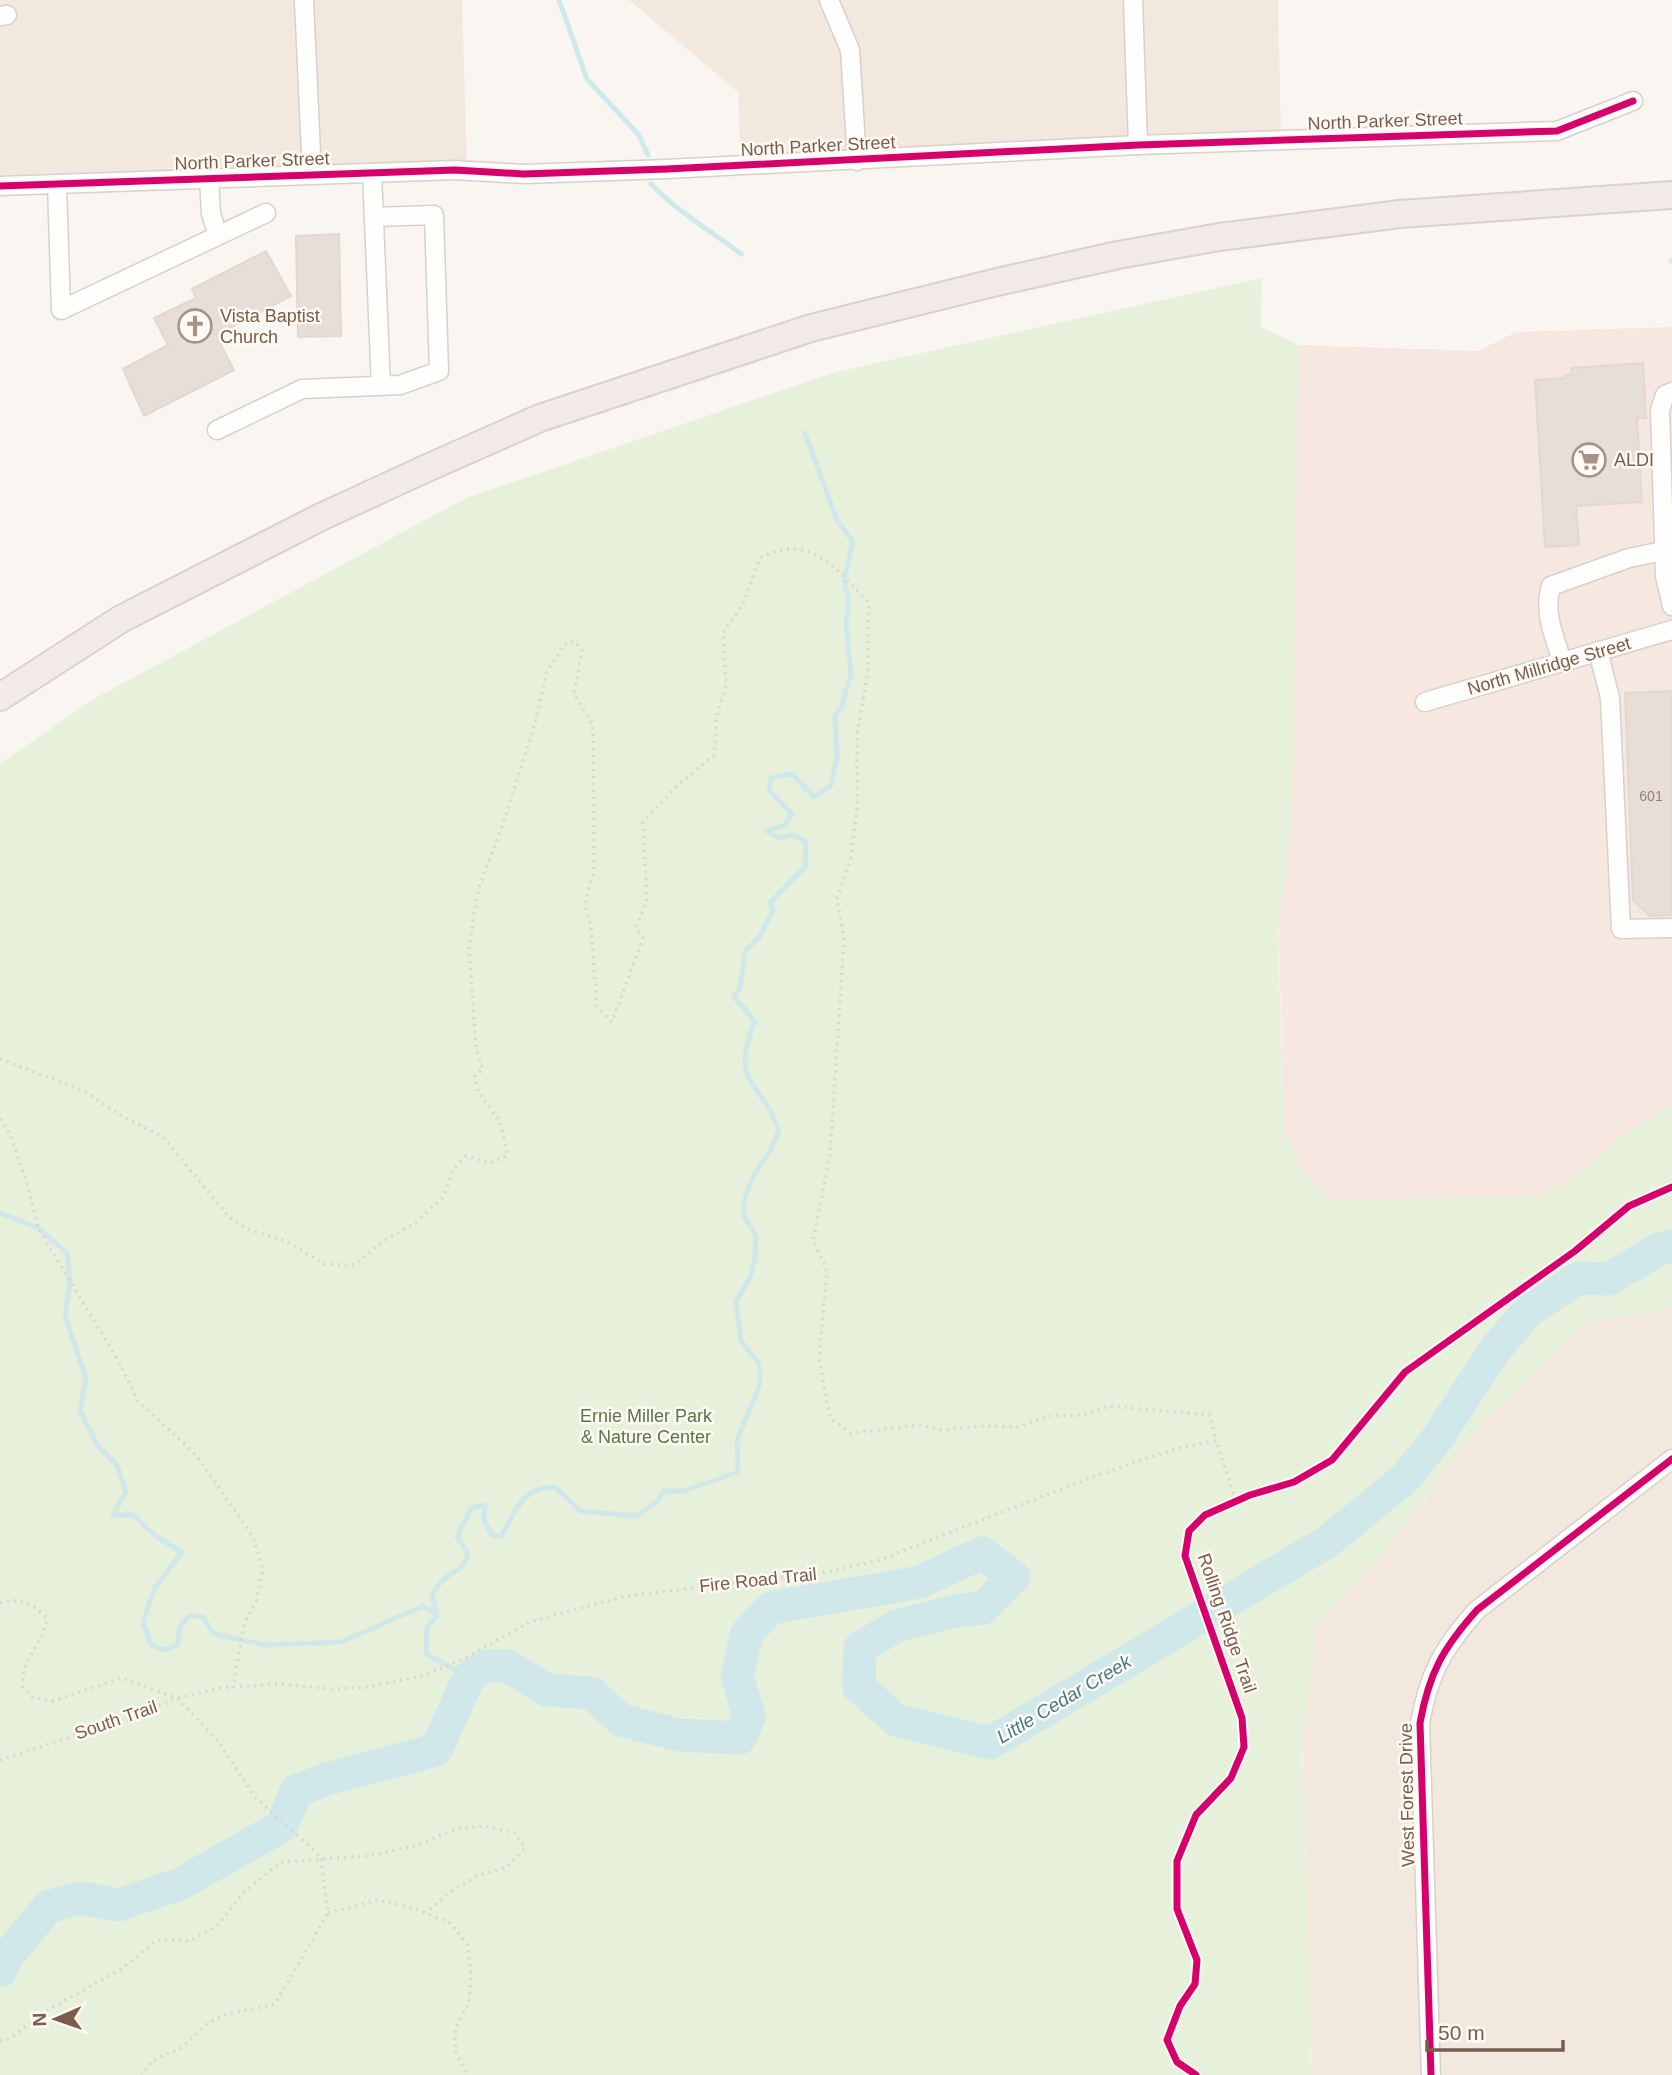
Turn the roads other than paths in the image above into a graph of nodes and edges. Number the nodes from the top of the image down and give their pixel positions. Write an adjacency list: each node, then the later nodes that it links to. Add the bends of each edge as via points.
1 (304, 0): 8 (street)
2 (829, 0): 6 (street, via 850,50)
3 (1133, 0): 5 (street)
4 (1633, 101): 5 (street, North Parker Street, via 1556,131)
5 (1138, 145): 6 (street, North Parker Street)
6 (856, 161): 7 (street, North Parker Street, via 524,174 455,170)
7 (372, 173): 8 (street, North Parker Street); 14 (street)
8 (312, 174): 9 (street, North Parker Street)
9 (209, 178): 10 (street, North Parker Street); 15 (street, via 211,214)
10 (57, 184): 11 (street, North Parker Street); 15 (street, via 61,310)
11 (0, 186)
12 (1672, 195): 24 (highway, via 1400,214 1242,234 1118,255 811,328 540,418 425,469 121,619)
13 (266, 213): 15 (street)
14 (374, 217): 16 (street); 16 (street, via 434,215 439,371 400,385)
15 (218, 235)
16 (381, 386): 18 (street, via 302,389)
17 (1672, 392): 19 (street, via 1665,396 1660,410)
18 (217, 430)
19 (1669, 549): 20 (street, via 1665,576); 23 (street, via 1551,586 1549,616)
20 (1672, 606)
21 (1672, 630): 22 (street, North Millridge Street)
22 (1598, 650): 23 (street, North Millridge Street); 26 (street, via 1610,698 1621,929)
23 (1562, 661): 25 (street, North Millridge Street)
24 (0, 696)
25 (1425, 702)
26 (1672, 928)
27 (1672, 1459): 28 (street, West Forest Drive, via 1476,1610 1434,1667 1420,1723)
28 (1431, 2075)

